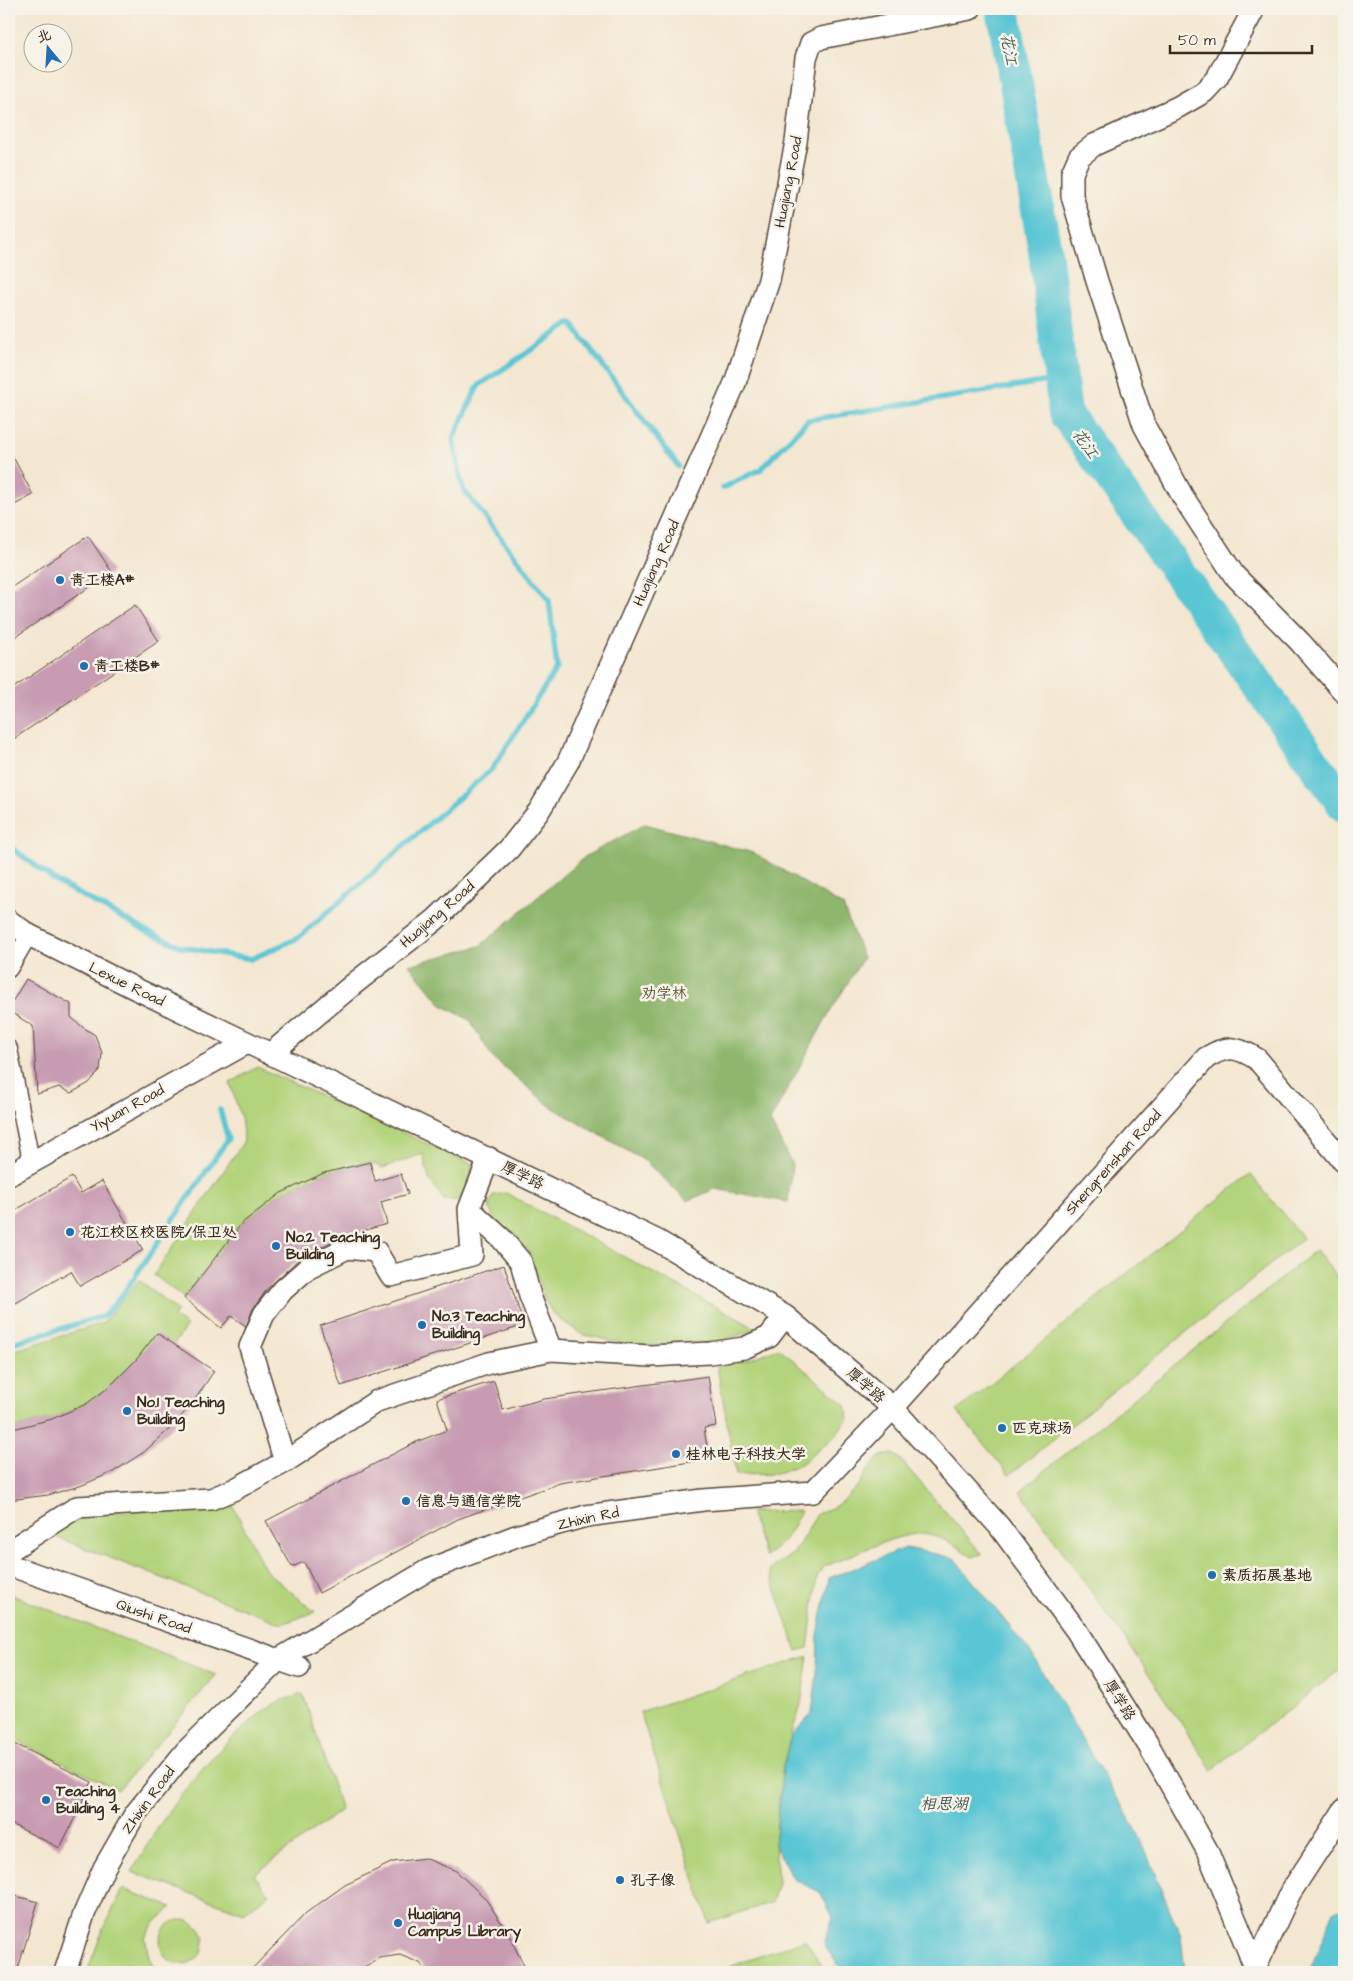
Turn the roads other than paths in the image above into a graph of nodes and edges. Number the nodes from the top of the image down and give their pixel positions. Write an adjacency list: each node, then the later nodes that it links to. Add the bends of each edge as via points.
1 (970, 9): 9 (street, Huajiang Road, via 822,38 809,46 796,142 769,280 734,383 572,754 539,811 509,849 435,920)
2 (1254, 9): 3 (street, via 1217,78 1204,92 1094,145 1079,157 1072,173 1072,196 1144,425 1183,497 1234,575)
3 (1344, 692)
4 (9, 921): 5 (street, Lexue Road)
5 (28, 935): 6 (street); 7 (street, Lexue Road)
6 (9, 968)
7 (247, 1043): 9 (street, 厚学路); 11 (street, Yiyuan Road)
8 (9, 1049): 11 (street)
9 (270, 1054): 10 (street, 厚学路)
10 (489, 1158): 14 (street); 15 (street, 厚学路, via 658,1242)
11 (31, 1161): 13 (street, Yiyuan Road)
12 (1344, 1162): 17 (street, Shengrenshan Road, via 1257,1059 1244,1051 1220,1050 1206,1058)
13 (9, 1175)
14 (469, 1209): 16 (street, via 502,1238 521,1262); 18 (street, via 472,1255 391,1276 376,1251 347,1248 309,1267 283,1290 264,1314 250,1347)
15 (785, 1316): 16 (street, via 769,1337 744,1348 710,1353 650,1356); 17 (street, 厚学路)
16 (551, 1350): 18 (street, via 489,1363 377,1401)
17 (892, 1408): 21 (street, Zhixin Rd, via 813,1492 703,1500 586,1516 516,1536 428,1570); 24 (street, 厚学路, via 999,1526 1076,1630 1149,1746 1207,1850)
18 (285, 1462): 19 (street, via 212,1499 77,1507)
19 (9, 1551)
20 (9, 1565): 21 (street, Qiushi Road)
21 (279, 1659): 22 (street, Qiushi Road); 25 (street, Zhixin Road, via 185,1752 135,1814 104,1868 84,1914)
22 (299, 1667)
23 (1344, 1810): 24 (street, via 1290,1892)
24 (1255, 1970)
25 (65, 1972)

